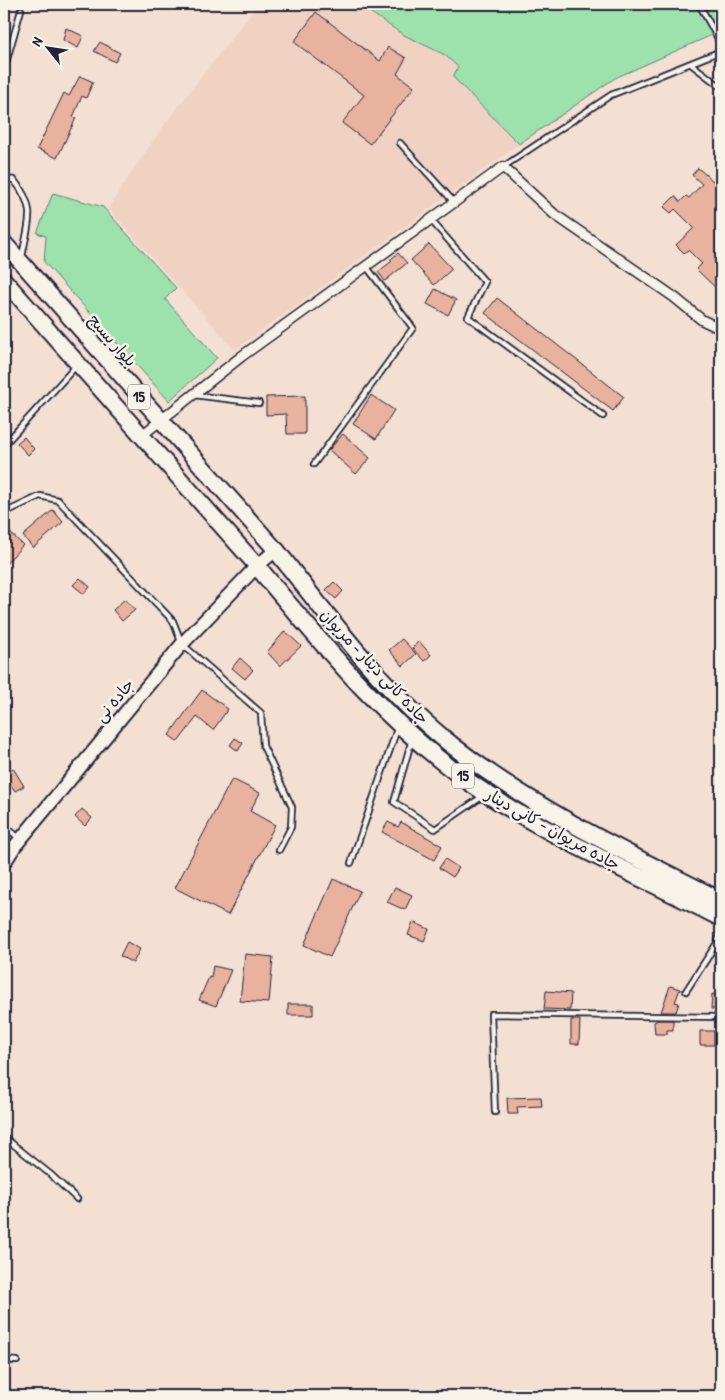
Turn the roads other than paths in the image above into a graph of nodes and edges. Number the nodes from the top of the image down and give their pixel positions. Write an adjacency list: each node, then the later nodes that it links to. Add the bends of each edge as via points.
1 (700, 4): 3 (lane)
2 (22, 10): 6 (lane)
3 (721, 44)
4 (721, 51): 5 (lane)
5 (691, 64): 7 (lane); 9 (lane, via 611,95)
6 (4, 70)
7 (721, 87)
8 (400, 143): 11 (lane)
9 (503, 167): 11 (street); 17 (street, via 554,214 702,320)
10 (4, 179): 14 (lane, via 14,180 25,194 30,209)
11 (453, 201): 12 (street)
12 (429, 218): 15 (street); 21 (lane, via 485,282 468,317)
13 (4, 243): 14 (main road, بلوار بسیج / 15)
14 (21, 263): 22 (main road, بلوار بسیج / 15)
15 (366, 265): 19 (street); 25 (lane, via 413,328)
16 (4, 280): 18 (main road, 15)
17 (721, 329)
18 (78, 364): 23 (main road, 15); 24 (lane)
19 (192, 395): 20 (lane); 22 (street)
20 (259, 403)
21 (603, 416)
22 (160, 421): 23 (street); 27 (main road, بلوار بسیج / 15)
23 (141, 436): 28 (main road, 15)
24 (4, 445)
25 (314, 464)
26 (4, 513): 29 (lane, via 40,496 58,500 173,621)
27 (276, 550): 28 (main road, جاده نی); 38 (highway, جاده کانی دینار - مریوان / 15, via 343,635 405,702 452,746 520,794 582,830)
28 (257, 566): 29 (main road, جاده نی); 30 (highway, جاده مریوان - کانی دینار / 15, via 316,636)
29 (182, 644): 34 (main road, جاده نی); 35 (lane, via 261,713 262,746 292,807 291,827)
30 (400, 723): 31 (highway, جاده مریوان - کانی دینار / 15); 37 (lane)
31 (413, 736): 32 (highway, جاده مریوان - کانی دینار / 15); 32 (lane, via 394,802 435,829)
32 (486, 794): 39 (highway, جاده مریوان - کانی دینار / 15)
33 (4, 825): 34 (lane)
34 (20, 840): 36 (main road, جاده نی)
35 (279, 850)
36 (4, 863)
37 (351, 863)
38 (721, 901)
39 (721, 918)
40 (721, 932): 41 (lane, via 717,944)
41 (686, 991)
42 (721, 1017): 43 (lane, via 491,1014)
43 (495, 1112)
44 (4, 1137): 45 (lane)
45 (77, 1199)
46 (4, 1360): 47 (lane)
47 (17, 1361)

